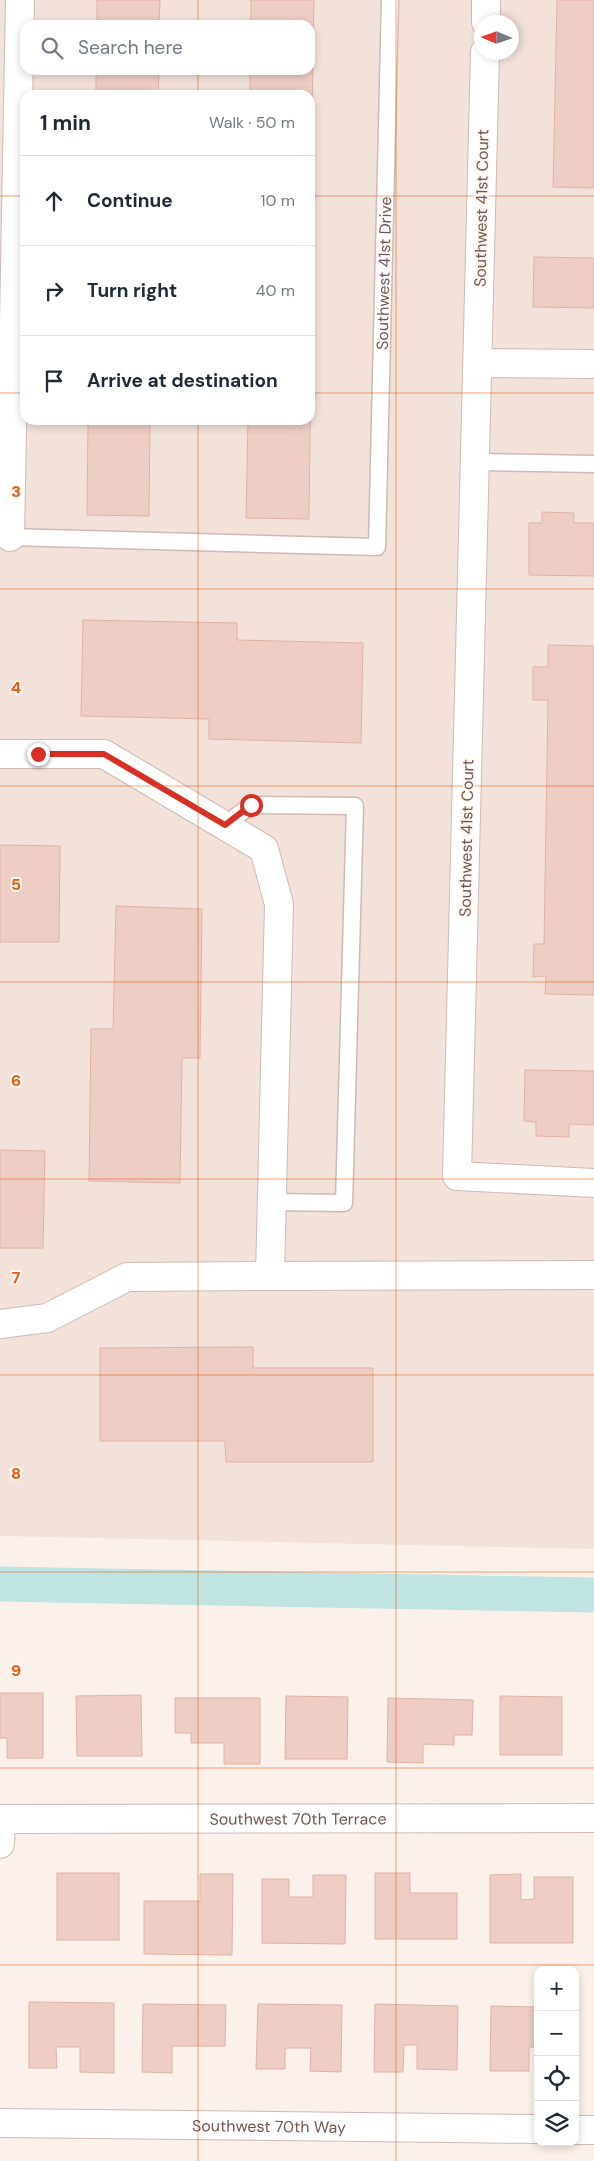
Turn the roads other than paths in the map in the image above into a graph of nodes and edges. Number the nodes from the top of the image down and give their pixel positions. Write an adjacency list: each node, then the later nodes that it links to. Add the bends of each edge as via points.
1 (20, 0): 10 (street)
2 (390, 0): 10 (lane, Southwest 41st Drive, via 377,547)
3 (486, 0): 4 (street)
4 (486, 15)
5 (485, 60): 6 (street, Southwest 41st Court)
6 (478, 363): 7 (street); 8 (street, Southwest 41st Court)
7 (594, 364)
8 (475, 462): 9 (lane); 13 (street, Southwest 41st Court, via 457,1176)
9 (594, 464)
10 (10, 537)
11 (0, 754): 12 (street, via 104,754)
12 (225, 825): 14 (street, via 264,849 279,904); 14 (lane, via 251,805 355,806 344,1203)
13 (594, 1183)
14 (271, 1202): 16 (street)
15 (594, 1275): 16 (street)
16 (270, 1276): 17 (street, via 128,1277 48,1318)
17 (0, 1324)
18 (594, 1818): 19 (street, Southwest 70th Terrace)
19 (0, 1827)
20 (0, 2123): 21 (street, Southwest 70th Way)
21 (534, 2129)
22 (579, 2130): 23 (street)
23 (594, 2130)

